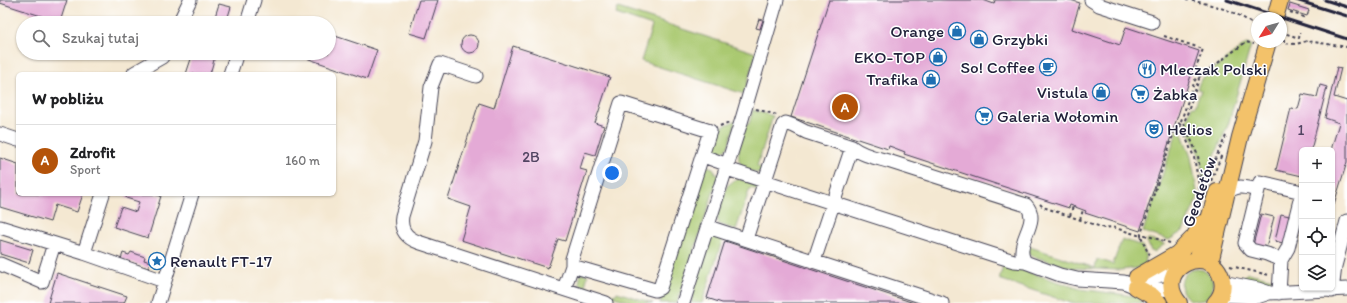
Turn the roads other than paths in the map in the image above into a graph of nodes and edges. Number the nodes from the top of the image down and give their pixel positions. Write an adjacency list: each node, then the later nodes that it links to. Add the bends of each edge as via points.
1 (190, 0): 5 (street)
2 (254, 0): 6 (street)
3 (777, 0): 18 (street)
4 (1091, 0): 7 (street)
5 (182, 16)
6 (248, 16)
7 (1152, 22)
8 (1260, 48): 23 (main road, Geodetów, via 1234,136)
9 (157, 60): 11 (street)
10 (235, 60): 12 (street)
11 (136, 72)
12 (231, 72)
13 (476, 76): 41 (street, via 440,64 432,87 425,141 401,226 412,240)
14 (0, 134): 15 (street)
15 (16, 139)
16 (852, 147): 19 (street, via 794,126 783,125); 24 (street); 34 (street, via 858,152 1026,205 1031,219 1023,244 1022,254)
17 (703, 156): 18 (street); 36 (street, via 660,288 655,290); 36 (street, via 710,131 621,103)
18 (727, 167): 19 (street); 27 (street)
19 (765, 181): 24 (street); 28 (street)
20 (1258, 190): 23 (street, via 1238,187); 31 (street, via 1245,243 1251,250); 31 (street, via 1260,182 1302,192 1288,248)
21 (102, 196): 30 (street)
22 (191, 196): 39 (street)
23 (1211, 197): 33 (main road, Geodetów); 40 (main road, via 1194,237 1177,254)
24 (834, 203): 32 (street); 34 (street, via 1014,261)
25 (1347, 221): 37 (street)
26 (0, 227): 29 (street)
27 (708, 227): 28 (street); 50 (street)
28 (746, 239): 32 (street)
29 (54, 244): 30 (street); 35 (street, via 42,282)
30 (84, 253): 39 (street)
31 (1281, 260): 46 (street)
32 (814, 261): 51 (street)
33 (1204, 261): 38 (main road, via 1185,263); 45 (main road, via 1217,269)
34 (1025, 262): 40 (street, via 1060,275)
35 (0, 264)
36 (572, 266): 41 (street)
37 (1335, 266)
38 (1176, 272): 40 (street); 47 (main road, via 1172,280)
39 (164, 281): 48 (street)
40 (1132, 282): 47 (street); 52 (main road)
41 (564, 289): 49 (street)
42 (1347, 289): 44 (street)
43 (1332, 291): 46 (street)
44 (1335, 291)
45 (1219, 293): 46 (street, via 1257,296)
46 (1274, 293)
47 (1176, 296)
48 (158, 303)
49 (606, 303)
50 (683, 303)
51 (942, 303)
52 (1159, 303)

